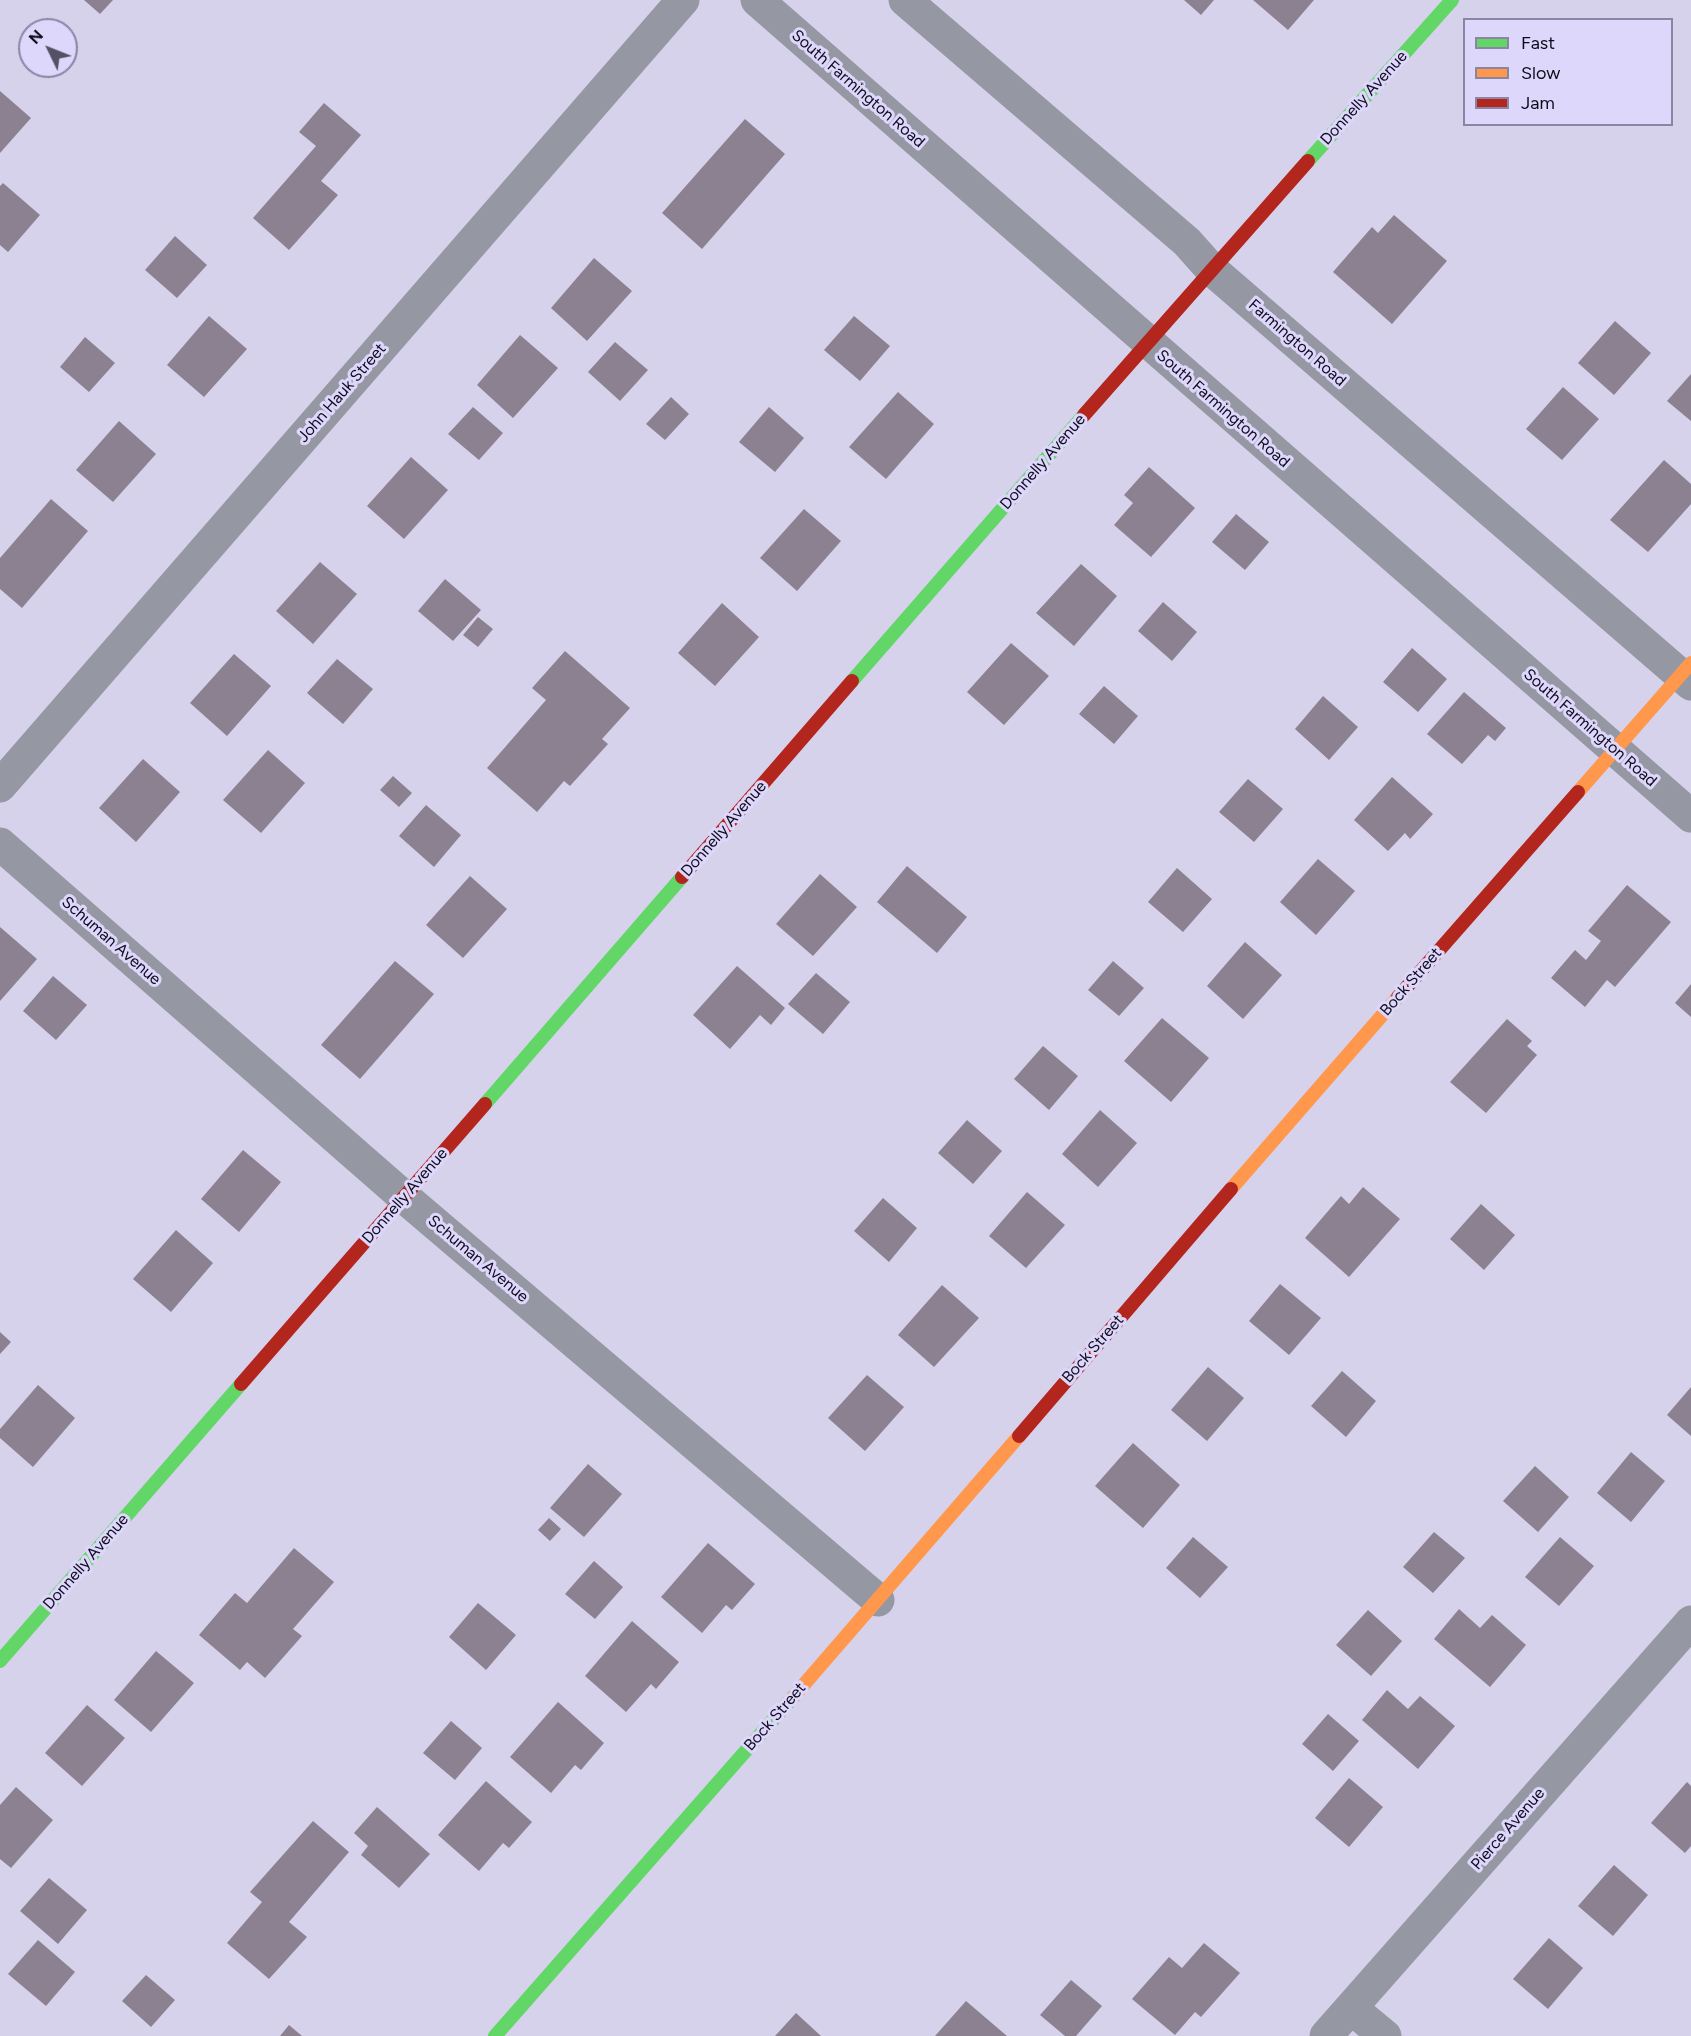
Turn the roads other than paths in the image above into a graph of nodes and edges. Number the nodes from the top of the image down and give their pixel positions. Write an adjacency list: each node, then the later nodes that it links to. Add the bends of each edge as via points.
1 (683, 0): 9 (street, John Hauk Street)
2 (756, 0): 6 (street, South Farmington Road)
3 (905, 0): 5 (street, Farmington Road, via 1187,242)
4 (1452, 0): 5 (street, Donnelly Avenue)
5 (1211, 269): 6 (street, Donnelly Avenue); 7 (street, Farmington Road)
6 (1148, 342): 8 (street, South Farmington Road); 12 (street, Donnelly Avenue)
7 (1687, 674): 8 (street, Bock Street)
8 (1615, 750): 10 (street, South Farmington Road); 13 (street, Bock Street)
9 (0, 786)
10 (1691, 816)
11 (0, 844): 12 (street, Schuman Avenue)
12 (404, 1197): 13 (street, Schuman Avenue); 15 (street, Donnelly Avenue)
13 (878, 1600): 17 (street, Bock Street)
14 (1691, 1622): 16 (street, Pierce Avenue)
15 (0, 1662)
16 (1351, 2008): 18 (street, Pierce Avenue); 19 (street)
17 (495, 2036)
18 (1326, 2036)
19 (1384, 2036)

